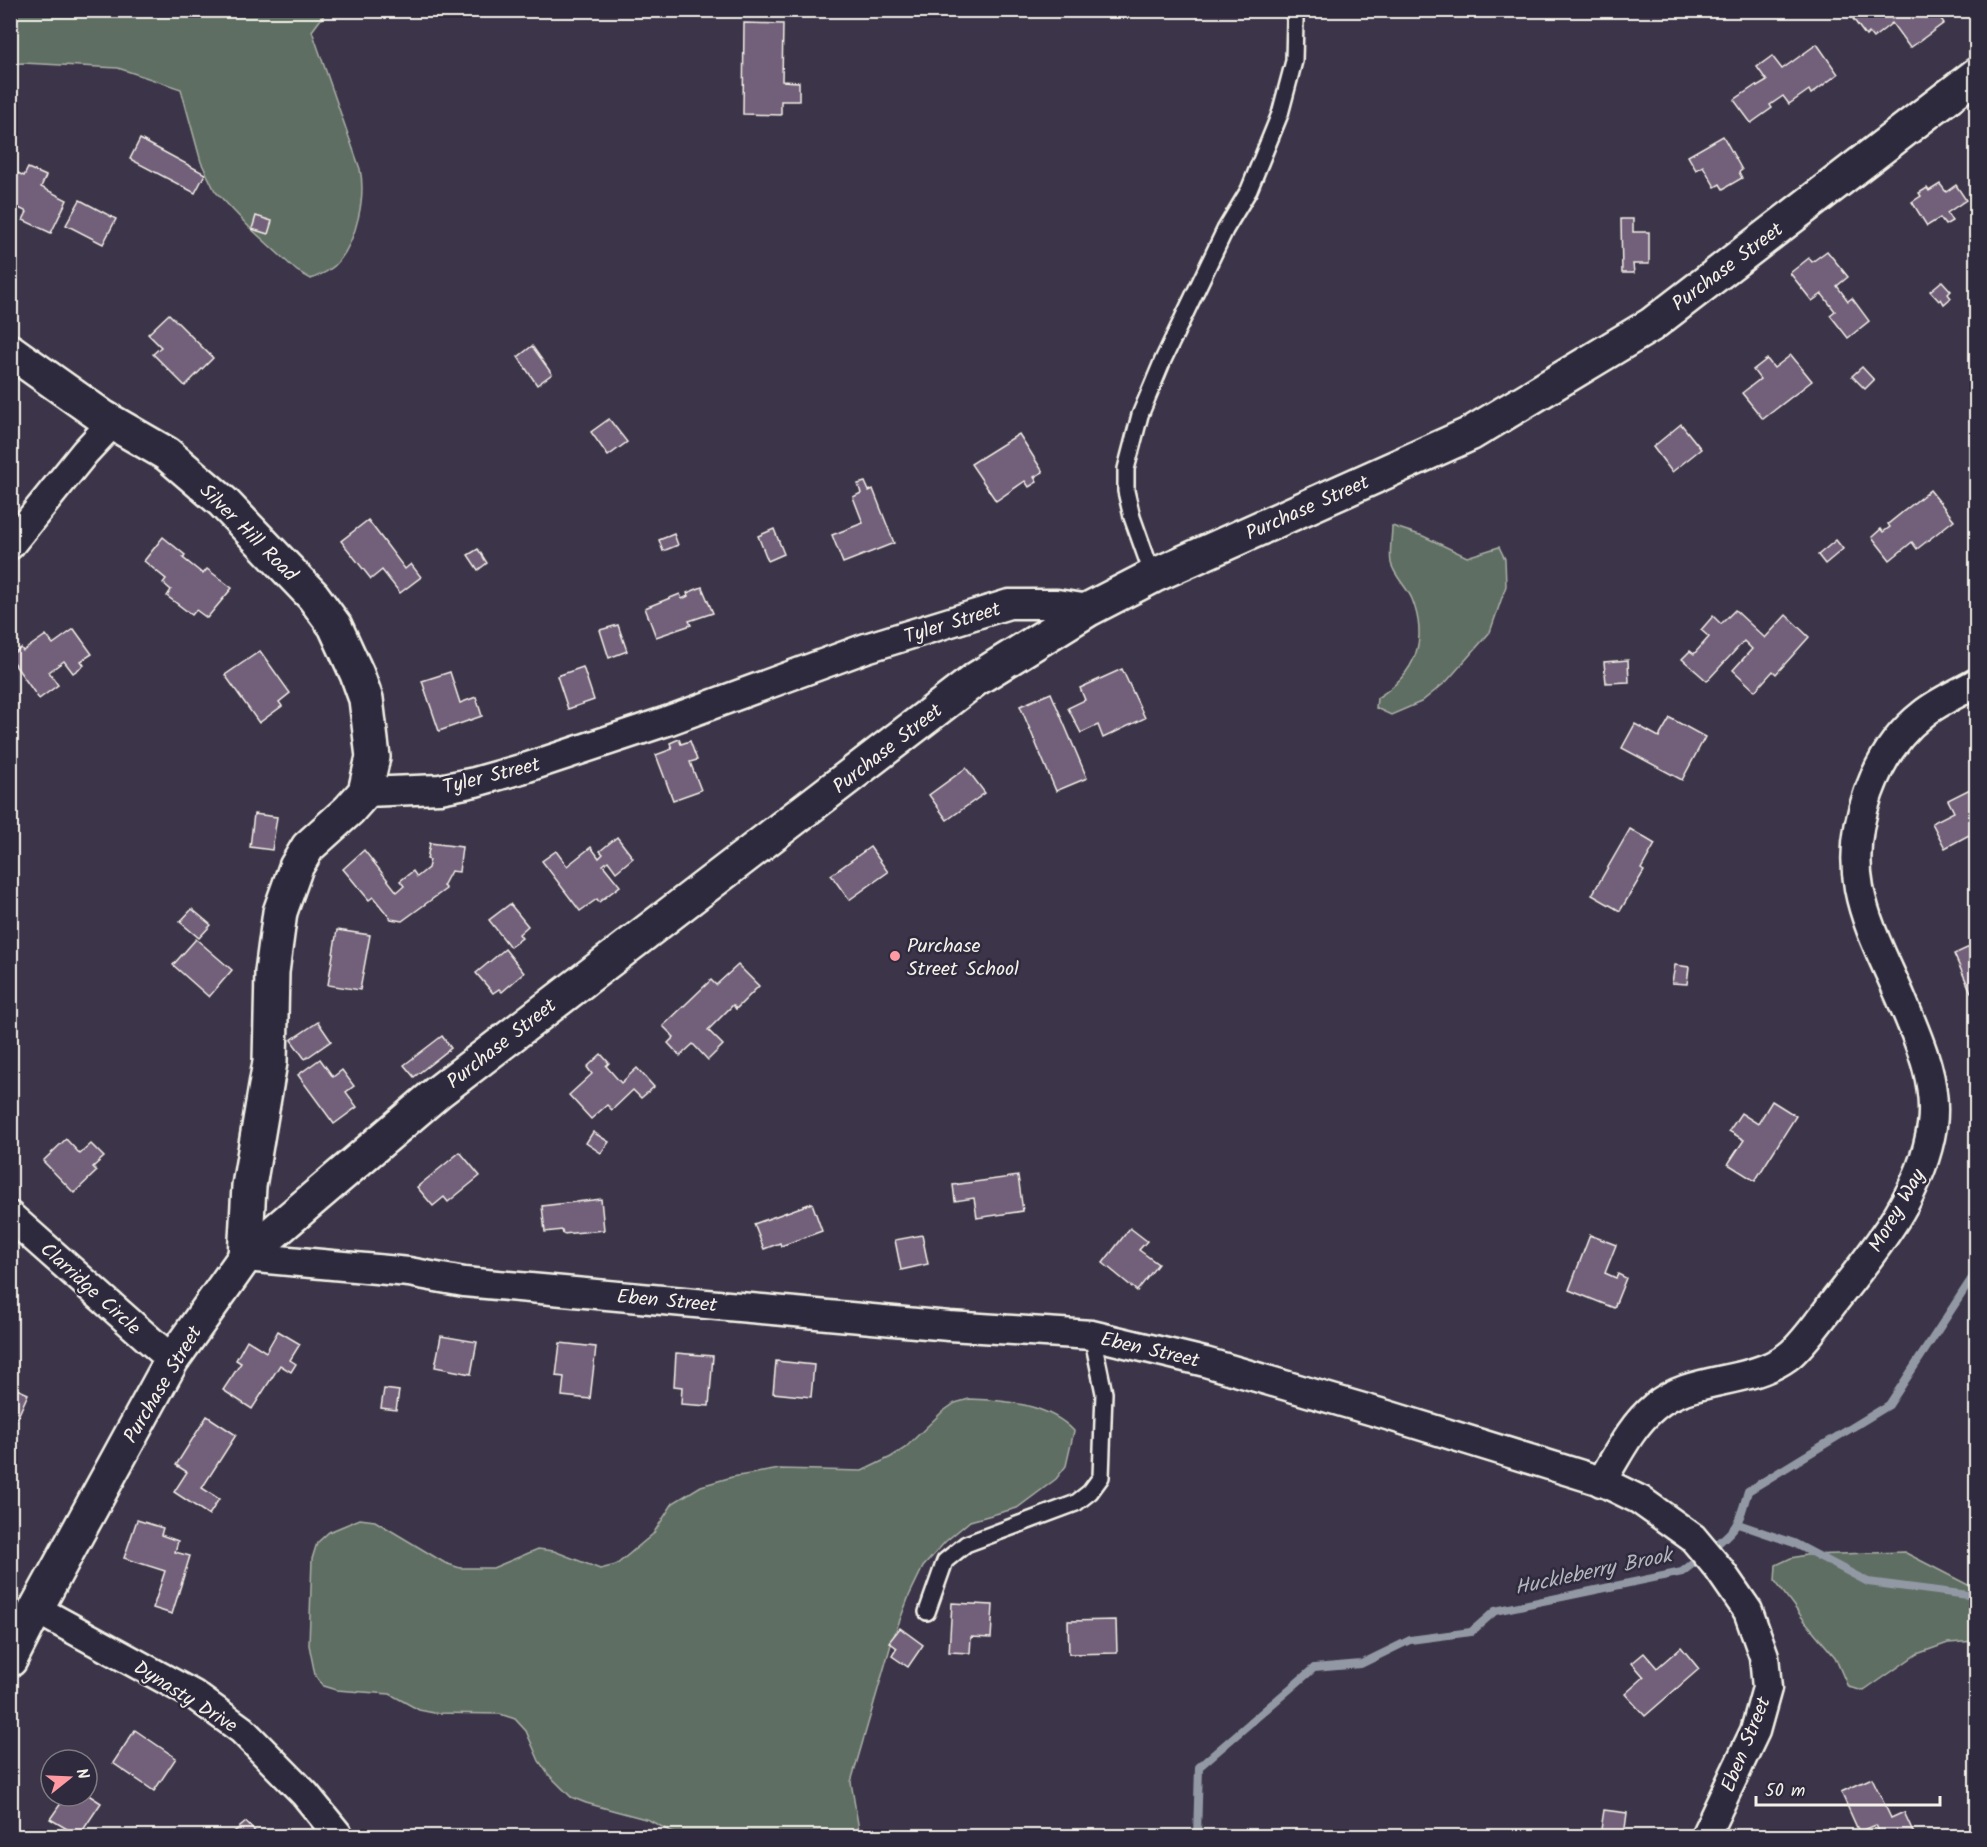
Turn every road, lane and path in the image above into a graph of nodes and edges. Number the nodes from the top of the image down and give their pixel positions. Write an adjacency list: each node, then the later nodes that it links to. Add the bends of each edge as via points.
1 (1293, 10): 6 (lane, via 1294,61 1280,114 1249,190 1225,230 1163,360 1140,415 1126,469 1132,517)
2 (1977, 75): 6 (main road, Purchase Street, via 1651,325 1470,434)
3 (10, 351): 4 (main road, Silver Hill Road)
4 (113, 422): 5 (street); 9 (main road, Silver Hill Road, via 166,454 223,502 313,596 335,626 366,699 373,757)
5 (10, 545)
6 (1153, 576): 7 (main road, Purchase Street)
7 (1089, 609): 9 (street, Tyler Street, via 1009,604 866,648 667,721 517,770 440,789); 11 (main road, Purchase Street, via 976,679 438,1092)
8 (1977, 683): 14 (street, Morey Way, via 1923,714 1902,735 1878,770 1864,804 1856,849 1859,888 1869,923 1921,1044 1932,1087 1932,1125 1921,1171 1881,1242 1788,1357 1760,1371 1678,1392 1655,1406 1637,1424)
9 (365, 792): 11 (main road, via 308,847 296,867 280,912 272,972 270,1062 249,1186)
10 (10, 1216): 13 (street, Clarridge Circle)
11 (245, 1257): 12 (street, Eben Street, via 409,1272 464,1282 863,1319); 13 (main road, Purchase Street)
12 (1092, 1335): 14 (street, Eben Street, via 1215,1365); 15 (lane, via 1104,1393 1101,1477 1076,1503 966,1544 945,1561)
13 (172, 1360): 16 (main road, Purchase Street)
14 (1601, 1482): 18 (street, Eben Street, via 1640,1500 1693,1538 1748,1611 1764,1656 1767,1688 1755,1731)
15 (927, 1612)
16 (20, 1633): 17 (street, Dynasty Drive, via 194,1695 242,1730 305,1794)
17 (339, 1836)
18 (1705, 1836)

